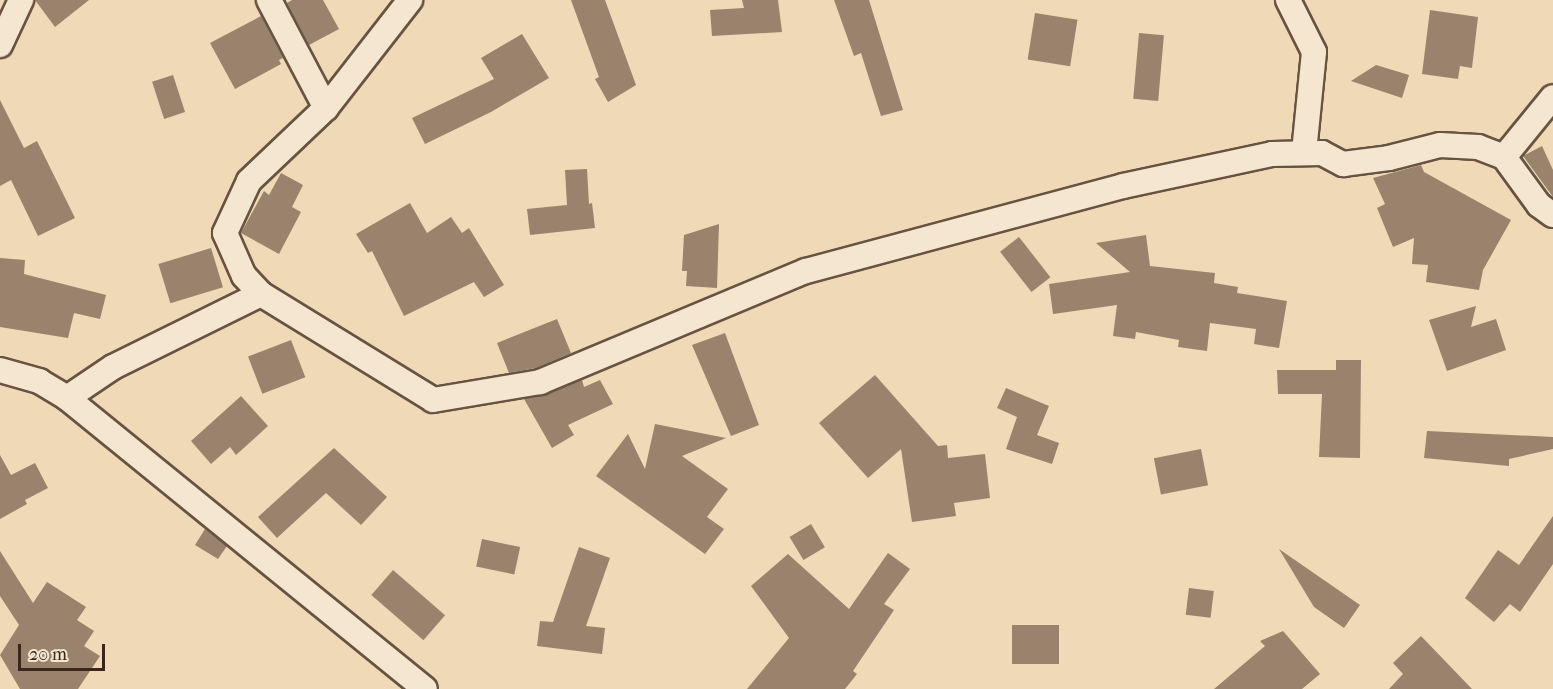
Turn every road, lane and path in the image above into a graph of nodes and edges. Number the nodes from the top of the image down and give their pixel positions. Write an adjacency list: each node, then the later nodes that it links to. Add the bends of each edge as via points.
1 (21, 0): 5 (street)
2 (269, 0): 7 (street)
3 (410, 0): 7 (street)
4 (1288, 0): 8 (street, via 1314,52)
5 (0, 45)
6 (1553, 97): 9 (street)
7 (326, 108): 11 (street, via 249,182 225,233 244,276)
8 (1304, 153): 9 (street, via 1322,153 1343,164 1440,145 1478,147); 11 (street, via 1272,154 1123,186 806,272 540,382 433,400)
9 (1504, 158): 10 (street, via 1539,205)
10 (1553, 215)
11 (261, 294): 13 (street, via 113,367)
12 (0, 370): 13 (street, via 39,381)
13 (67, 398): 14 (street)
14 (425, 689)

